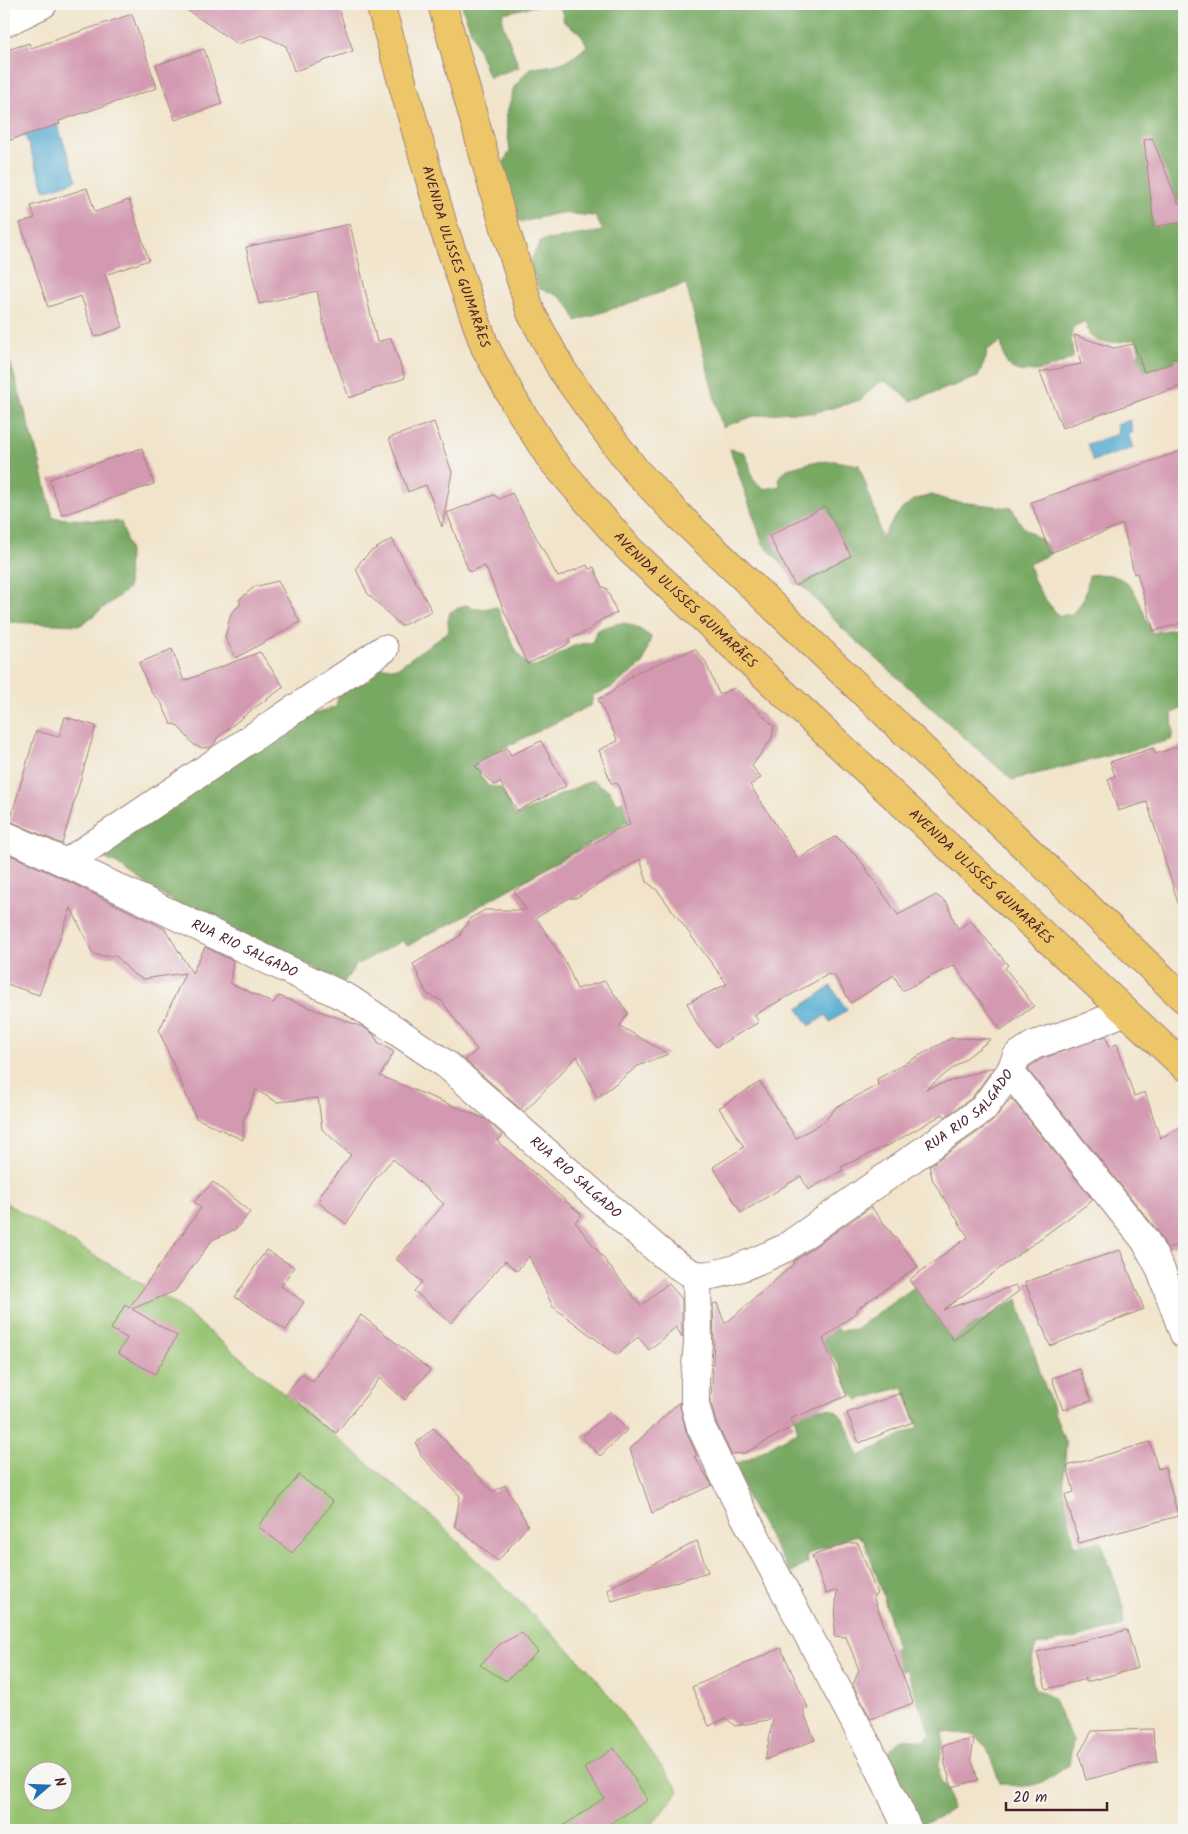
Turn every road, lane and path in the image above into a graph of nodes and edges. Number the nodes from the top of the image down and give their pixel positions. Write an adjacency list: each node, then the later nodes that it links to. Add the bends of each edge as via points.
1 (43, 4): 4 (street)
2 (380, 4): 9 (main road, AVENIDA ULISSES GUIMARÃES, via 444,229 485,347 550,458 630,550)
3 (442, 4): 8 (main road, via 531,313 562,370 619,449 679,516)
4 (4, 23)
5 (384, 649): 7 (street)
6 (4, 835): 7 (street, RUA RIO SALGADO)
7 (66, 863): 12 (street, RUA RIO SALGADO, via 349,999 373,1014 447,1065 652,1246)
8 (1184, 999)
9 (1125, 1011): 10 (main road, AVENIDA ULISSES GUIMARÃES); 11 (street, RUA RIO SALGADO, via 1034,1045 1017,1056)
10 (1184, 1066)
11 (1010, 1072): 12 (street, RUA RIO SALGADO, via 983,1109 785,1248 721,1273); 13 (street, via 1145,1240 1160,1268)
12 (697, 1275): 14 (street, via 695,1405 701,1427 735,1498 880,1769)
13 (1184, 1334)
14 (908, 1830)

